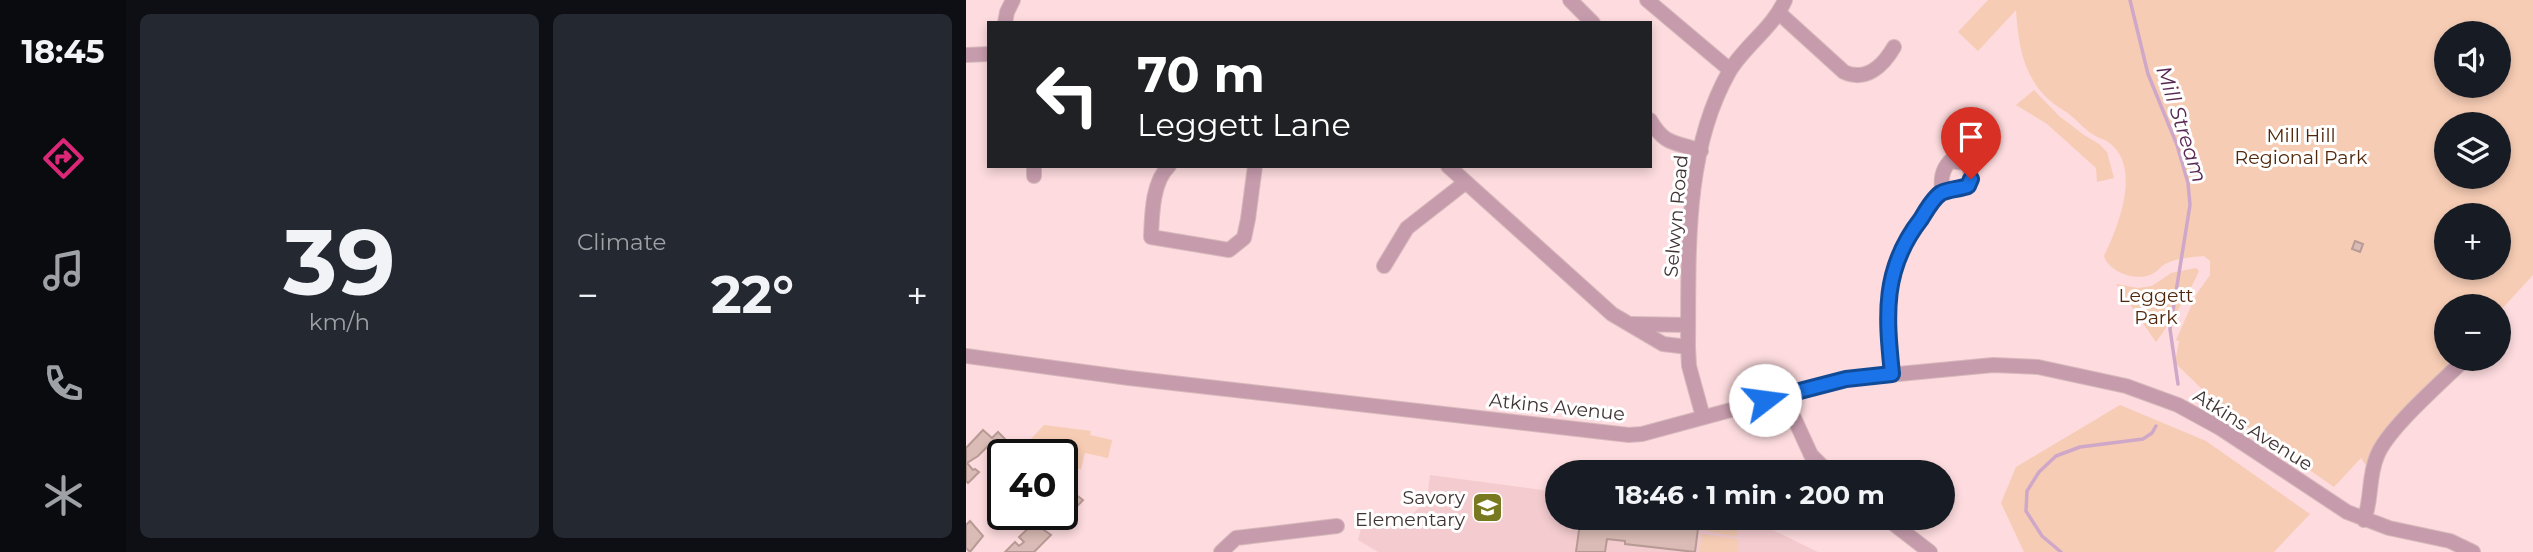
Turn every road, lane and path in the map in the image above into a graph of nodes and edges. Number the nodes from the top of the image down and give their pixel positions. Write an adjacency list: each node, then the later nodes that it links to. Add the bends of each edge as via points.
1 (1013, 0): 5 (street)
2 (1570, 0): 6 (street)
3 (1647, 0): 10 (street)
4 (1781, 4): 7 (street, via 1852,76 1880,67); 10 (street, Selwyn Road)
5 (1005, 21)
6 (1591, 21)
7 (1894, 47)
8 (987, 54): 9 (street)
9 (966, 55)
10 (1730, 70): 12 (street, Selwyn Road)
11 (1652, 123): 12 (street, via 1675,145)
12 (1700, 151): 20 (street, Selwyn Road, via 1691,219)
13 (1167, 168): 14 (street, via 1152,213 1151,237 1228,250 1244,238)
14 (1255, 168)
15 (1450, 168): 16 (street)
16 (1466, 183): 18 (street, via 1407,228); 19 (street, via 1598,303)
17 (1942, 193): 24 (street, via 1906,237 1893,274 1887,315)
18 (1384, 266)
19 (1632, 324): 20 (street); 21 (street, via 1663,344)
20 (1688, 325): 21 (street, Selwyn Road)
21 (1688, 347): 26 (street, Selwyn Road)
22 (966, 355): 26 (street, Atkins Avenue, via 1629,435)
23 (2453, 371): 28 (street, via 2378,453)
24 (1892, 374): 25 (street, Atkins Avenue, via 1846,379); 28 (street, Atkins Avenue, via 1993,365 2038,367 2126,386 2178,405 2220,428 2301,484)
25 (1784, 396): 26 (street, Atkins Avenue); 27 (street)
26 (1703, 417)
27 (1816, 460)
28 (2364, 520): 33 (street, Atkins Avenue, via 2450,541)
29 (1337, 526): 31 (street, via 1236,538)
30 (1902, 530): 32 (street)
31 (1221, 552)
32 (1930, 552)
33 (2473, 552)

